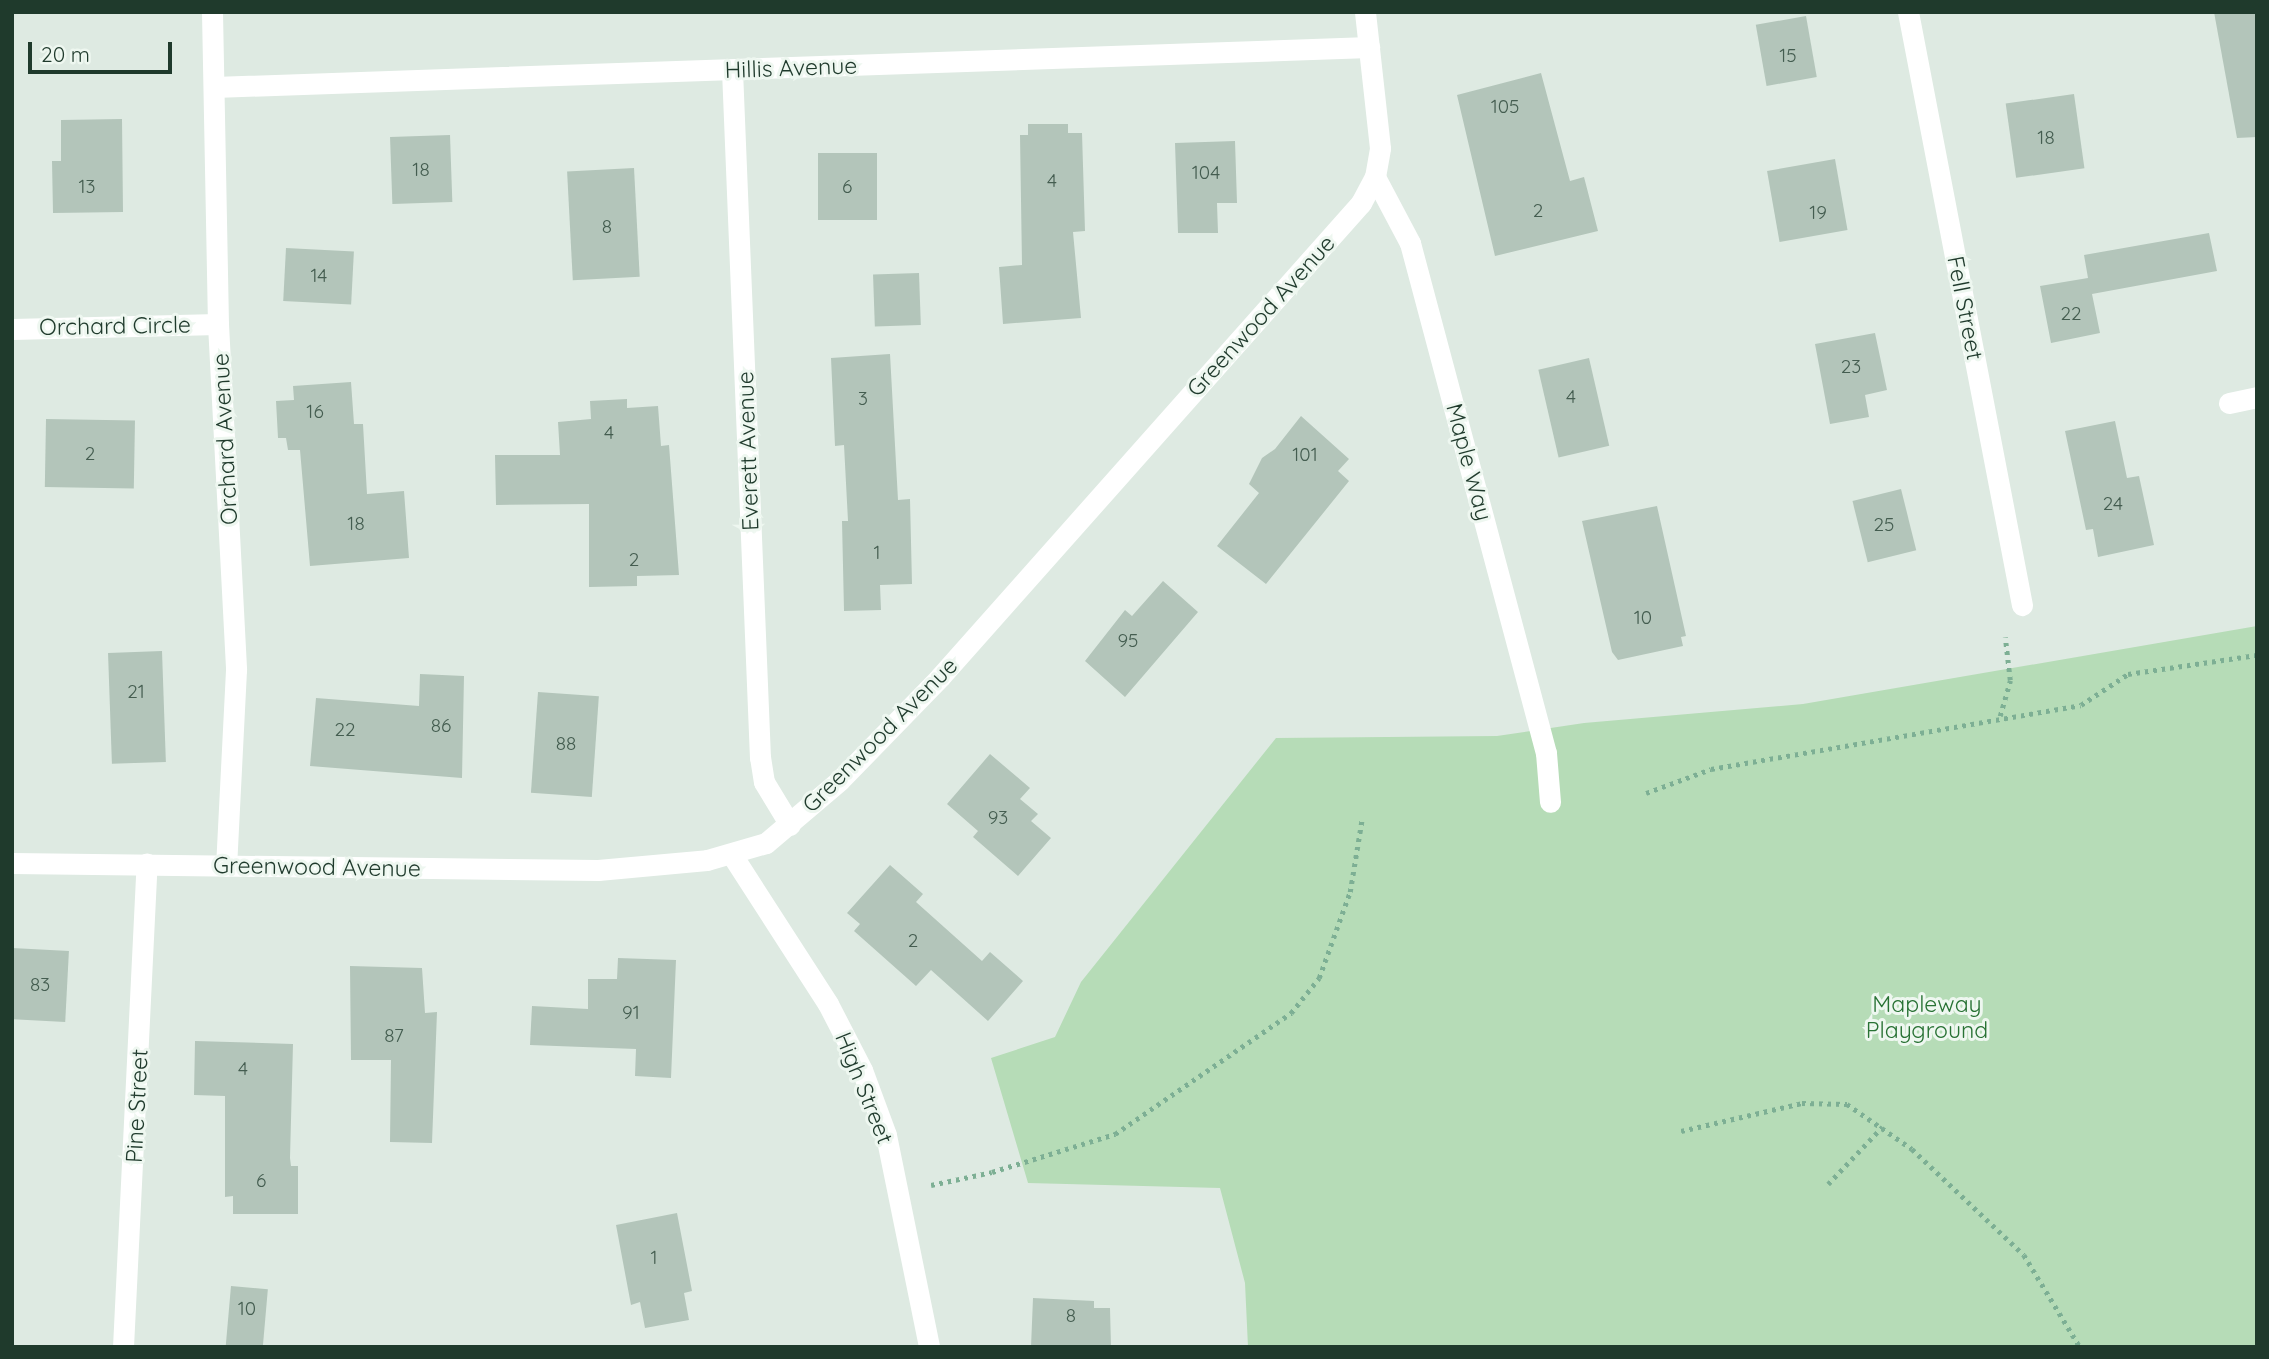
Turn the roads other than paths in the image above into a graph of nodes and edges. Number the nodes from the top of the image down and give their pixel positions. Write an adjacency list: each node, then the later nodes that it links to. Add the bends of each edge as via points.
1 (212, 12): 6 (street, Orchard Avenue)
2 (1365, 12): 4 (street, Greenwood Avenue)
3 (1908, 12): 12 (street, Fell Street)
4 (1369, 47): 5 (street, Hillis Avenue); 7 (street, Greenwood Avenue, via 1380,135)
5 (732, 70): 6 (street, Hillis Avenue); 14 (street, Everett Avenue, via 760,757 765,782)
6 (214, 87): 8 (street, Orchard Avenue)
7 (1375, 177): 13 (street, Maple Way, via 1408,236 1546,753); 14 (street, Greenwood Avenue, via 1345,222 940,677)
8 (218, 324): 9 (street, Orchard Circle); 18 (street, Orchard Avenue, via 236,670)
9 (12, 328)
10 (2257, 397): 11 (street)
11 (2229, 402)
12 (2022, 605)
13 (1550, 802)
14 (790, 825): 15 (street, Greenwood Avenue, via 766,843)
15 (732, 855): 18 (street, Greenwood Avenue, via 598,870); 20 (street, High Street, via 828,1004 862,1070 886,1135)
16 (12, 863): 17 (street, Greenwood Avenue)
17 (147, 864): 18 (street, Greenwood Avenue); 19 (street, Pine Street)
18 (226, 866)
19 (123, 1347)
20 (929, 1347)

